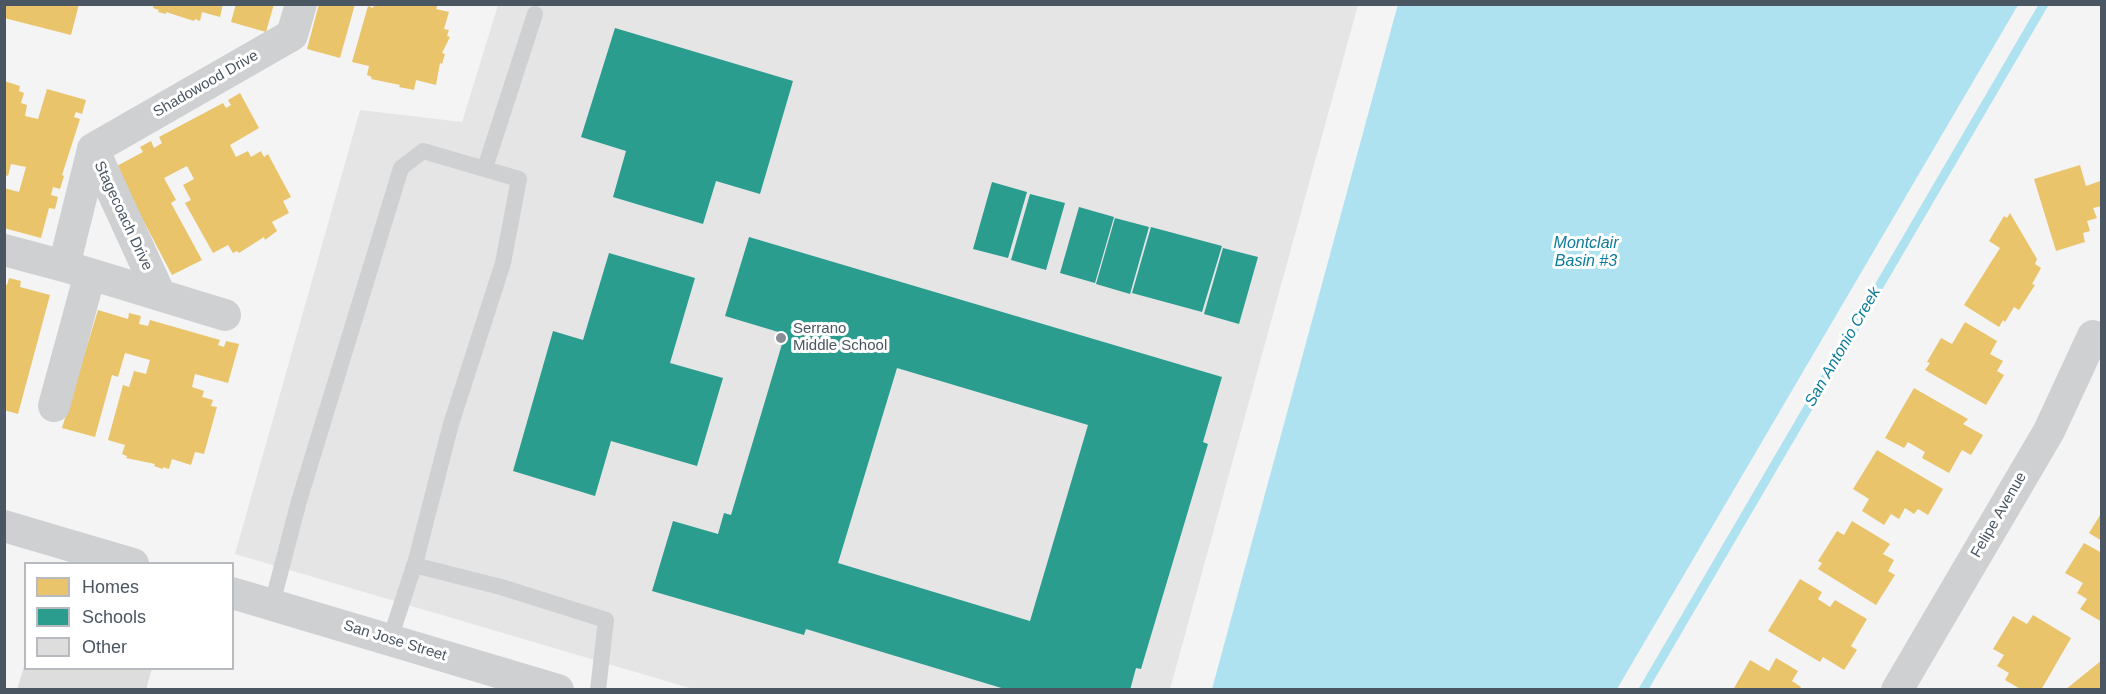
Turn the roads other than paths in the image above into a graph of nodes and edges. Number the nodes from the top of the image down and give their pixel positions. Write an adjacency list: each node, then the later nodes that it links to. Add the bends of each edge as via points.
1 (301, 4): 3 (street, Shadowood Drive, via 292,35)
2 (535, 14): 4 (lane)
3 (93, 149): 6 (street, Stagecoach Drive); 7 (street, Stagecoach Drive)
4 (485, 168): 13 (lane, via 519,179 502,262 451,424); 15 (lane, via 423,151 401,168 299,501)
5 (4, 250): 6 (street, Stagecoach Drive)
6 (77, 270): 7 (street, Stagecoach Drive); 10 (street, Stagecoach Drive)
7 (160, 295): 8 (street, Stagecoach Drive)
8 (225, 315)
9 (2093, 336): 19 (street, Felipe Avenue, via 2049,431)
10 (54, 406)
11 (4, 526): 12 (street)
12 (126, 562)
13 (414, 565): 16 (lane); 18 (lane, via 606,620)
14 (234, 594): 15 (street, San Jose Street)
15 (272, 604): 16 (street, San Jose Street)
16 (390, 639): 17 (street, San Jose Street)
17 (558, 690)
18 (598, 690)
19 (1897, 690)

